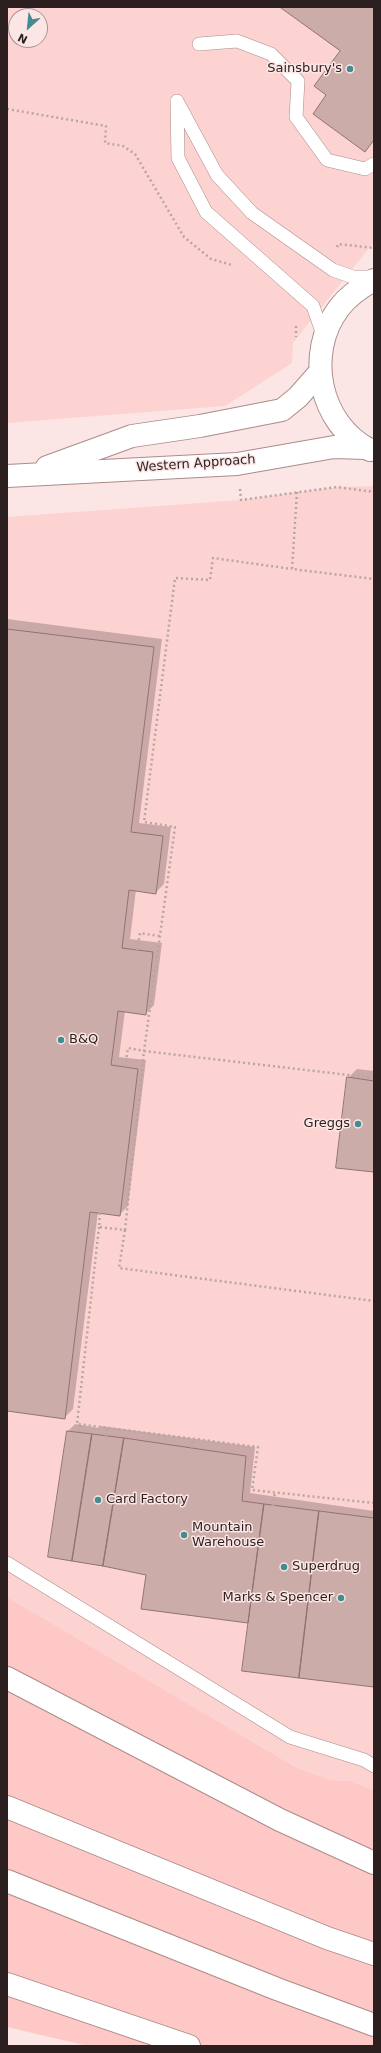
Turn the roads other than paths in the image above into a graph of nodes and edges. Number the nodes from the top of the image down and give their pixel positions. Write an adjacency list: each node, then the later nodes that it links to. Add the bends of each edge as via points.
1 (199, 44): 2 (lane, via 237,41 271,54 298,81 296,117 327,160 365,170)
2 (374, 164)
3 (374, 278): 4 (main road, via 338,308); 4 (lane, via 353,277 333,270 252,213 217,175 177,101 178,158 206,212 313,306)
4 (324, 338): 5 (main road)
5 (320, 372): 6 (main road, via 325,396 338,423 350,437); 7 (main road, Western Approach, via 298,397 282,410 132,436)
6 (369, 450): 7 (main road, Western Approach, via 334,447 237,464)
7 (13, 477)
8 (7, 1563): 10 (lane, via 290,1737 364,1760)
9 (7, 1678): 12 (main road, via 280,1820)
10 (374, 1766)
11 (7, 1807): 14 (main road, via 327,1938)
12 (374, 1863)
13 (7, 1880): 16 (main road, via 276,1989)
14 (374, 1954)
15 (7, 1984): 17 (main road)
16 (374, 2025)
17 (189, 2046)

